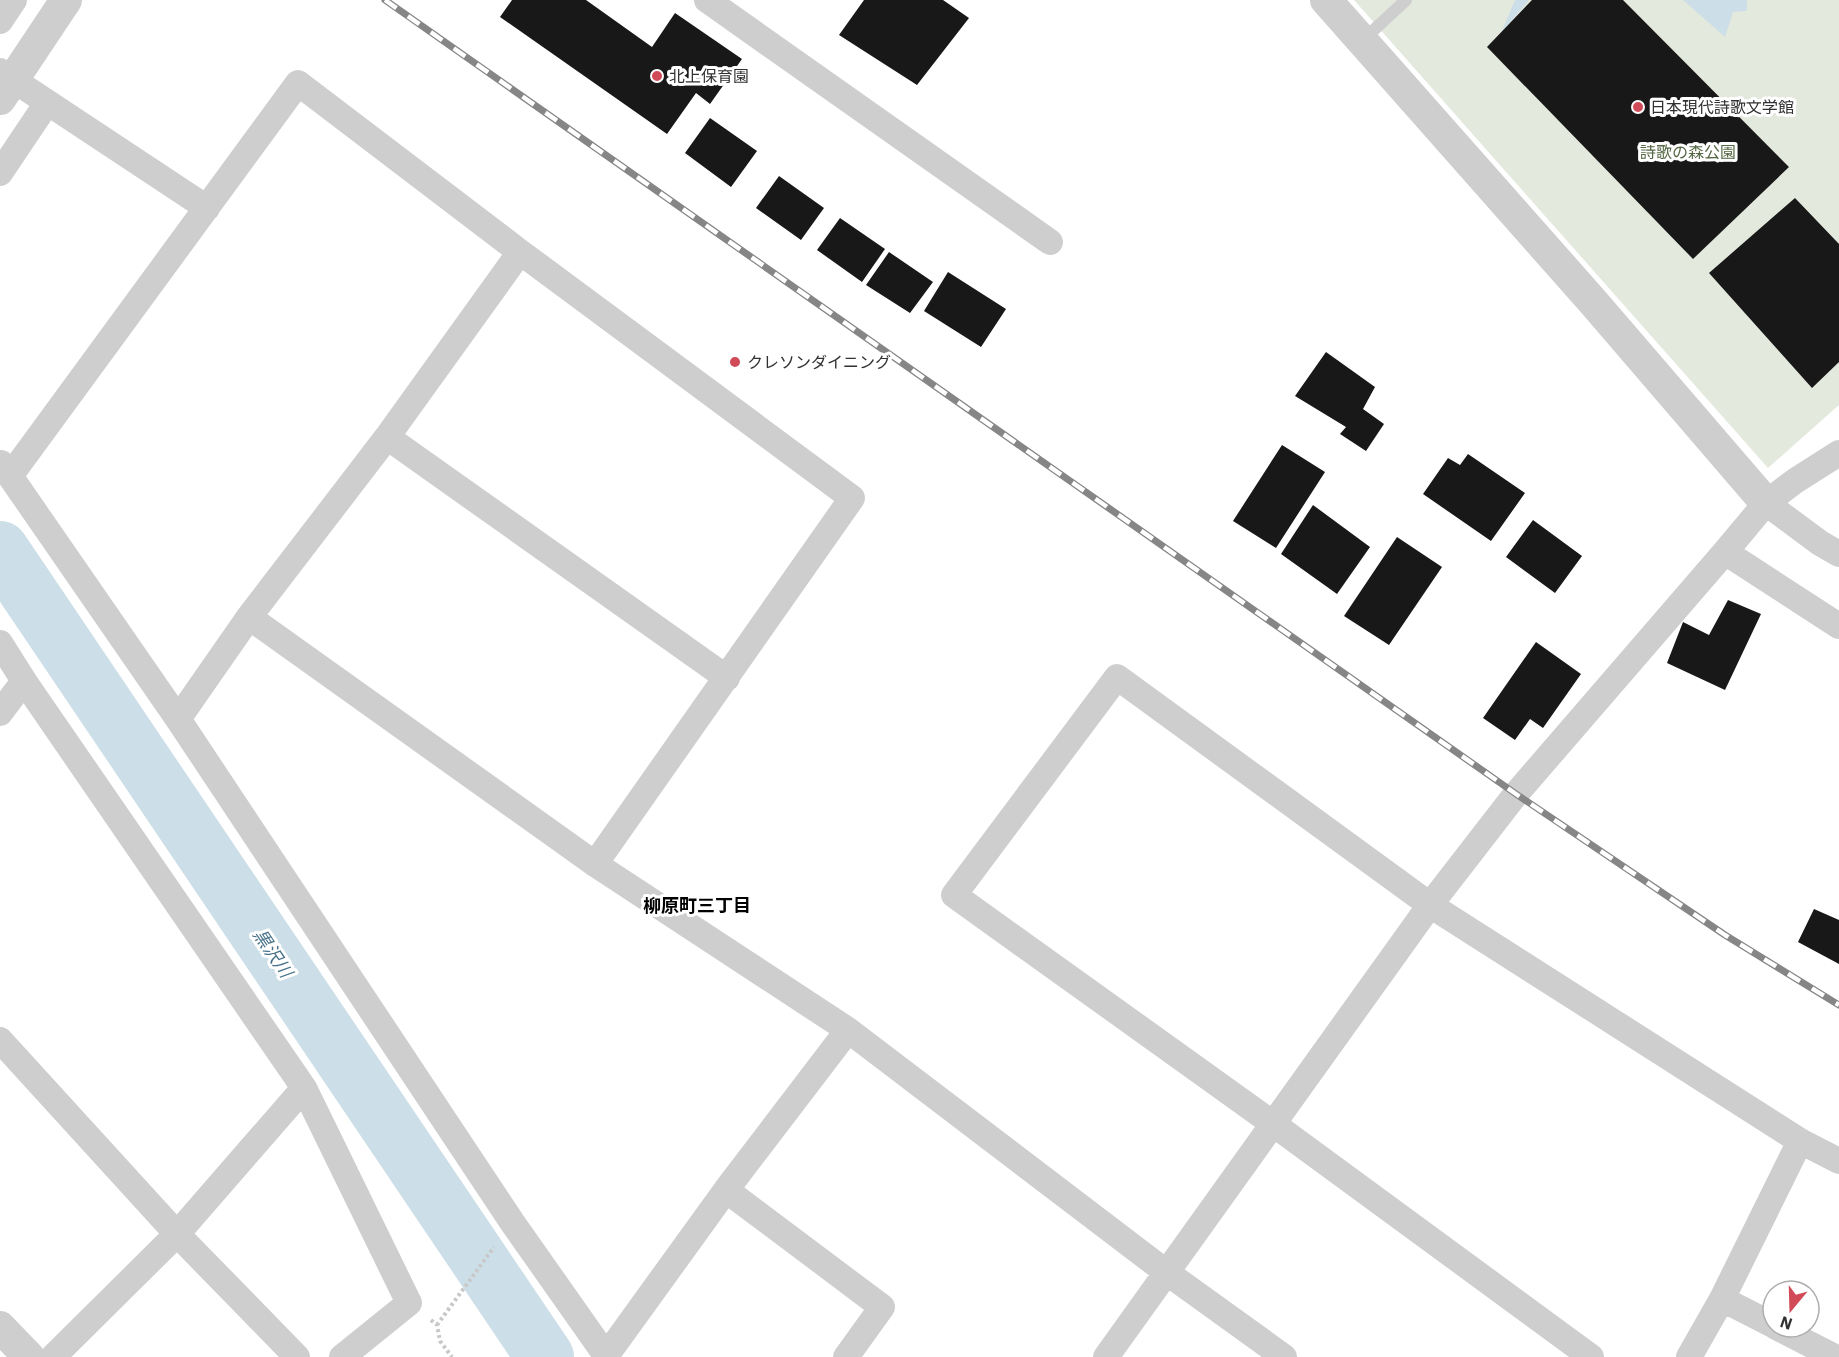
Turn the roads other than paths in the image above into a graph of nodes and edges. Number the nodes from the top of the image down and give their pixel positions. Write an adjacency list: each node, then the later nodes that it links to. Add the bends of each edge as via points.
1 (14, 0): 6 (street)
2 (66, 0): 9 (street)
3 (707, 0): 13 (street)
4 (1326, 0): 7 (street)
5 (1406, 0): 7 (lane)
6 (0, 21)
7 (1362, 40): 18 (street)
8 (0, 71): 10 (street)
9 (0, 99)
10 (47, 103): 11 (street); 12 (street)
11 (0, 173)
12 (207, 208): 14 (street, via 298,83); 17 (street)
13 (1050, 242)
14 (520, 252): 15 (street); 24 (street, via 852,498)
15 (387, 437): 21 (street); 24 (street)
16 (1839, 453): 18 (street)
17 (5, 469): 27 (street)
18 (1766, 503): 19 (street); 20 (street)
19 (1725, 552): 22 (street); 29 (street, via 1516,794)
20 (1839, 554)
21 (249, 617): 27 (street); 28 (street)
22 (1839, 626)
23 (0, 643): 25 (street)
24 (727, 678): 28 (street)
25 (24, 681): 26 (street); 32 (street)
26 (0, 714)
27 (178, 719): 47 (street, via 512,1222)
28 (595, 864): 30 (street)
29 (1430, 905): 33 (street); 33 (street, via 1117,677 954,895); 34 (street)
30 (848, 1030): 36 (street); 38 (street)
31 (0, 1040): 37 (street)
32 (304, 1088): 37 (street); 46 (street, via 409,1303)
33 (1272, 1123): 38 (street); 51 (street)
34 (1800, 1142): 35 (street); 39 (street)
35 (1839, 1161)
36 (726, 1190): 47 (street); 48 (street, via 882,1307)
37 (177, 1234): 44 (street); 45 (street)
38 (1166, 1272): 49 (street); 50 (street)
39 (1722, 1299): 40 (street); 52 (street)
40 (1761, 1319)
41 (0, 1327): 43 (street)
42 (1800, 1339): 53 (street)
43 (29, 1357)
44 (53, 1357)
45 (297, 1357)
46 (342, 1357)
47 (607, 1357)
48 (846, 1357)
49 (1106, 1357)
50 (1284, 1357)
51 (1591, 1357)
52 (1689, 1357)
53 (1835, 1357)

